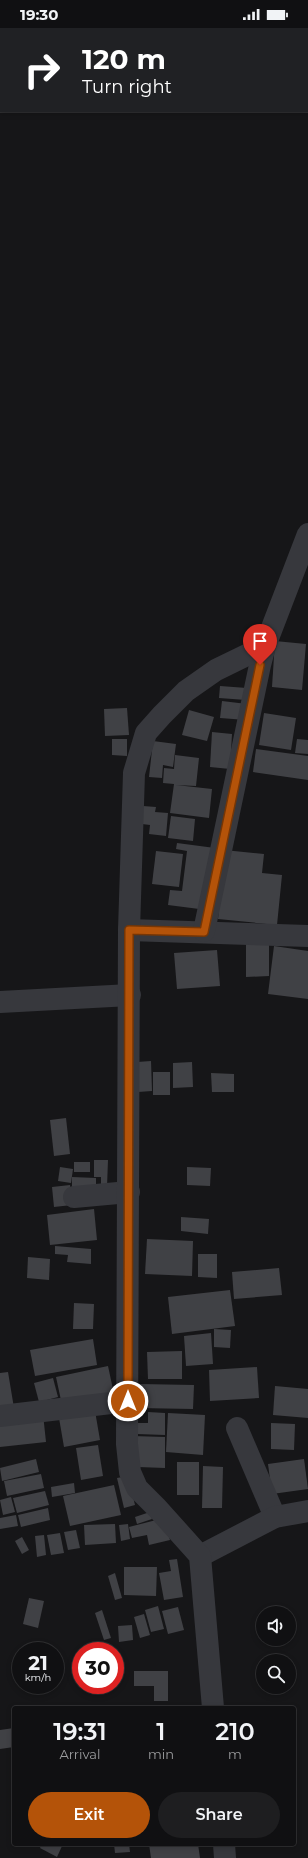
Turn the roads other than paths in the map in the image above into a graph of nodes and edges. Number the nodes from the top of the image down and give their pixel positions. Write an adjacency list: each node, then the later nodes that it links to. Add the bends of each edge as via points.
1 (308, 534): 2 (street)
2 (265, 646): 3 (street, via 210,674 186,691 146,733 134,773); 4 (street)
3 (129, 930): 4 (street); 6 (street)
4 (204, 932): 5 (street)
5 (308, 936)
6 (130, 994): 7 (street); 8 (street)
7 (0, 1002)
8 (128, 1192): 9 (street); 10 (street)
9 (74, 1197)
10 (128, 1401): 11 (street); 15 (street, via 126,1444 130,1472 137,1488)
11 (0, 1416)
12 (237, 1428): 14 (street)
13 (308, 1511): 14 (street)
14 (275, 1517): 15 (street)
15 (200, 1556): 16 (street)
16 (213, 1706)
17 (224, 1846): 18 (street)
18 (225, 1858)

